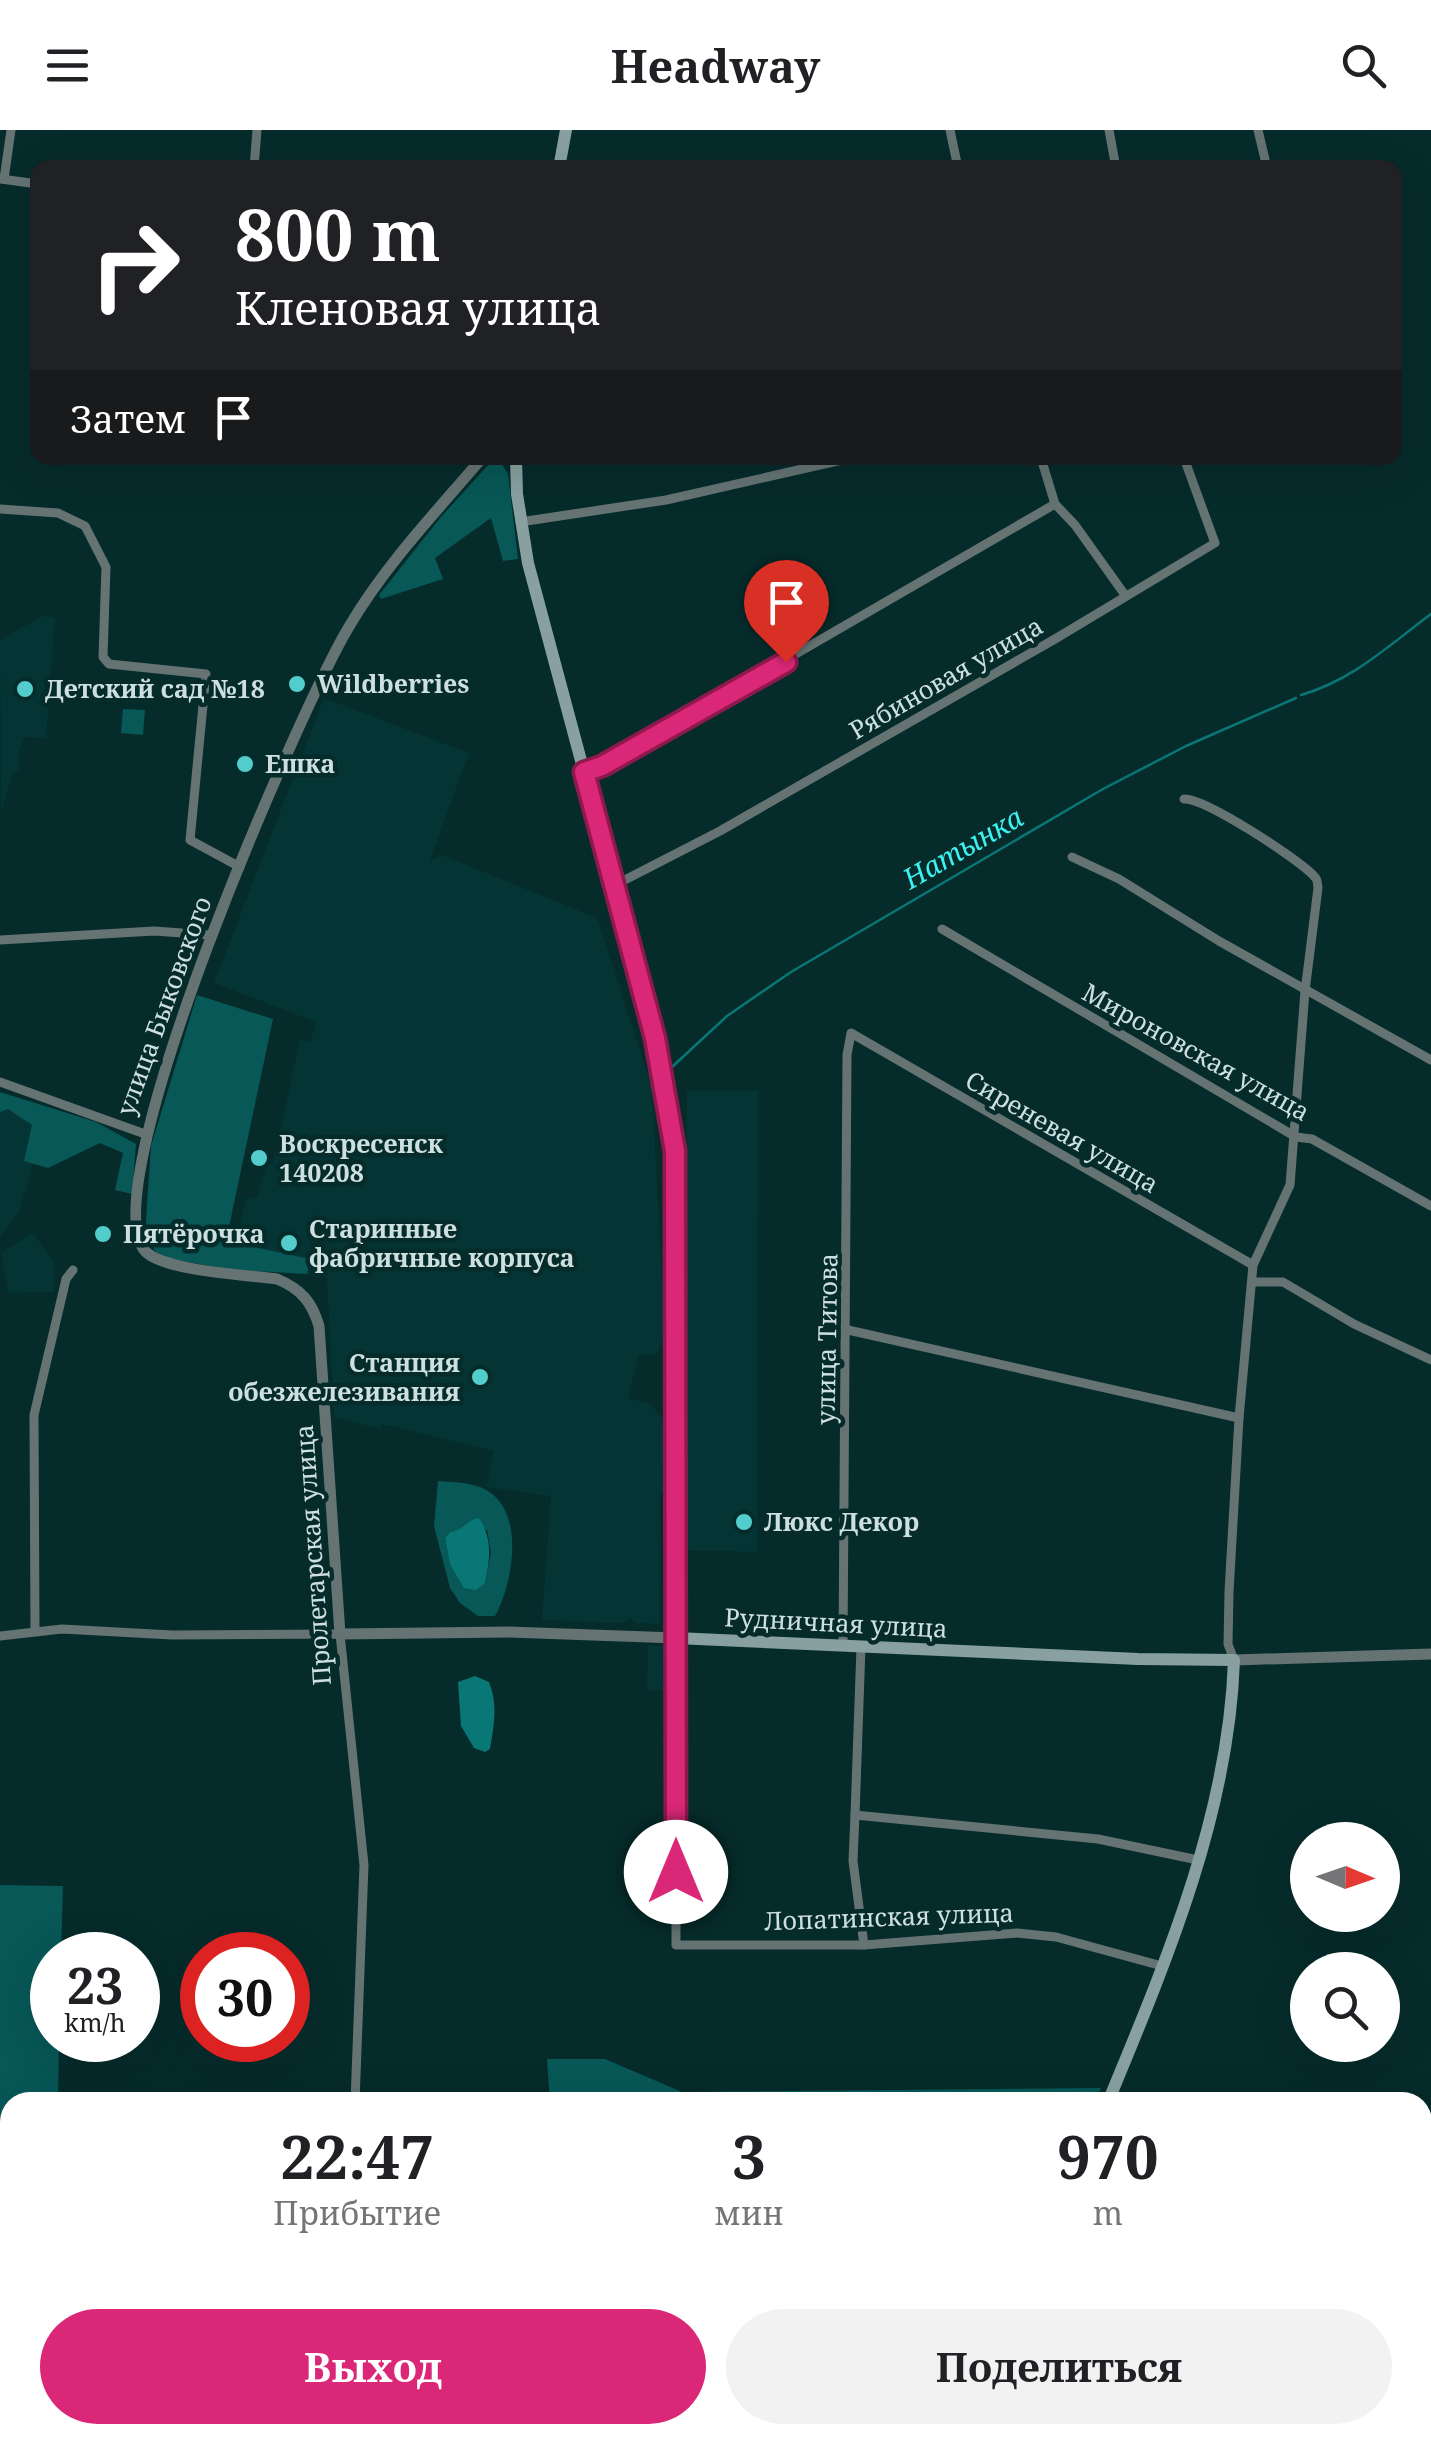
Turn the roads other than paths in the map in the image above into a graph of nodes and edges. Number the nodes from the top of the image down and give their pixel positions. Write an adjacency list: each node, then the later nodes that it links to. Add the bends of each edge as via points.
1 (12, 130): 12 (street)
2 (257, 130): 7 (street)
3 (566, 130): 8 (main road)
4 (950, 130): 9 (street)
5 (1109, 130): 10 (street)
6 (1258, 130): 11 (street)
7 (255, 160)
8 (560, 160)
9 (956, 160)
10 (1115, 160)
11 (1265, 160)
12 (2, 179): 13 (street)
13 (30, 183)
14 (476, 465): 26 (street, улица Быковского, via 352,621 324,669)
15 (516, 465): 21 (main road, Лопатинская улица)
16 (820, 465): 21 (street, via 666,500)
17 (1043, 465): 19 (street)
18 (1186, 465): 22 (street, Рябиновая улица, via 1214,543)
19 (1055, 504): 22 (street); 23 (street)
20 (0, 509): 26 (street, via 58,513 86,526 106,566 103,657 109,664 206,674 190,840)
21 (520, 522): 23 (main road, Лопатинская улица)
22 (1125, 595): 27 (street, Рябиновая улица)
23 (584, 772): 27 (main road, Лопатинская улица)
24 (1184, 798): 31 (street, via 1262,839 1317,881)
25 (1072, 857): 31 (street)
26 (240, 867): 29 (street, улица Быковского)
27 (615, 885): 47 (main road, Лопатинская улица, via 662,1065 675,1151)
28 (942, 929): 36 (street, Мироновская улица)
29 (210, 935): 30 (street, via 154,931); 35 (street, улица Быковского)
30 (0, 940)
31 (1305, 991): 33 (street); 36 (street)
32 (852, 1034): 38 (street, Сиреневая улица); 41 (street, улица Титова)
33 (1431, 1060)
34 (0, 1082): 35 (street, улица Быковского)
35 (145, 1134): 45 (street, Пролетарская улица, via 136,1235 148,1254 277,1280 314,1308)
36 (1296, 1137): 37 (street, Мироновская улица, via 1312,1139); 38 (street, via 1290,1185)
37 (1431, 1206)
38 (1253, 1265): 40 (street)
39 (73, 1270): 44 (street, via 34,1415)
40 (1252, 1282): 42 (street, via 1283,1282); 43 (street)
41 (848, 1330): 43 (street); 48 (street, улица Титова)
42 (1431, 1360)
43 (1239, 1418): 51 (street, via 1229,1592)
44 (35, 1630): 45 (street, Рудничная улица); 46 (street, Рудничная улица)
45 (340, 1634): 47 (street, Рудничная улица); 56 (street, Пролетарская улица, via 364,1865)
46 (0, 1636)
47 (676, 1638): 48 (main road, Рудничная улица); 54 (street, Лопатинская улица, via 676,1945)
48 (843, 1646): 49 (main road, Рудничная улица)
49 (861, 1647): 51 (main road, Рудничная улица); 52 (street)
50 (1431, 1654): 51 (street, Рудничная улица)
51 (1234, 1660): 53 (main road, via 1222,1765)
52 (855, 1814): 53 (street, via 1098,1839); 54 (street, via 853,1861)
53 (1198, 1860): 55 (main road)
54 (864, 1944): 55 (street, Лопатинская улица, via 1017,1933)
55 (1162, 1966): 57 (main road)
56 (355, 2092)
57 (1112, 2092)

